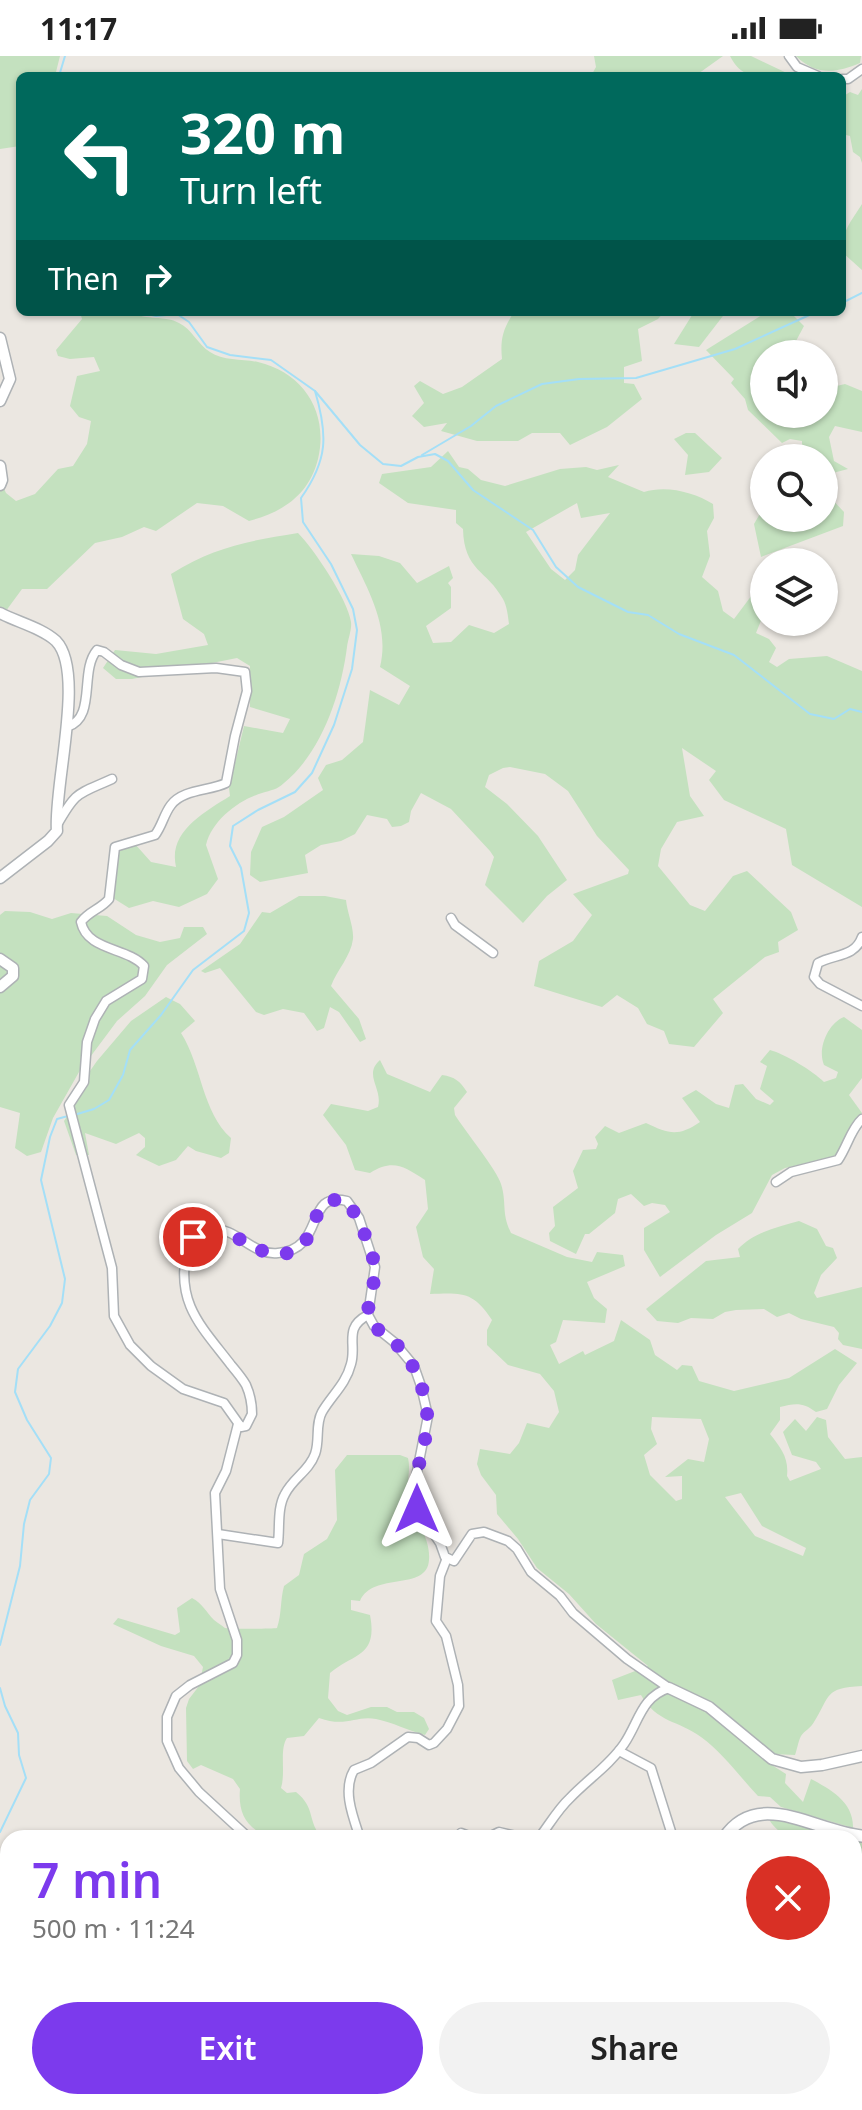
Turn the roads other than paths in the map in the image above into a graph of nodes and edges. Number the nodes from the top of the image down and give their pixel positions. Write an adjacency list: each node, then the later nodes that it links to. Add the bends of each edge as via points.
1 (789, 56): 2 (street)
2 (809, 72)
3 (0, 338): 4 (street)
4 (3, 359): 5 (street, via 10,379)
5 (0, 401)
6 (0, 466): 7 (street)
7 (0, 485)
8 (0, 613): 9 (street, via 46,635 64,654)
9 (67, 727): 11 (street); 22 (street, via 84,710 90,661 97,650 139,672 245,672 247,691 226,783 180,797 155,835 115,847 109,899 81,922 85,933 98,942 137,958 144,975 106,1001 95,1019 84,1082 69,1105 112,1268 114,1316 130,1345 151,1366 183,1389 224,1403)
10 (112, 779): 11 (street, via 82,790)
11 (56, 826): 12 (street, via 48,841)
12 (0, 878)
13 (451, 918): 15 (street)
14 (862, 937): 18 (street, via 852,952 818,963 814,977)
15 (493, 953)
16 (0, 959): 17 (street, via 13,968 13,976)
17 (0, 987)
18 (862, 1006)
19 (862, 1119): 20 (street, via 838,1160 791,1172)
20 (776, 1182)
21 (368, 1315): 22 (street, via 375,1267 359,1218 347,1201 327,1202 308,1238 291,1252 267,1254 222,1230 202,1230 193,1237 184,1265 184,1294 197,1321 246,1384 252,1414 246,1426); 23 (street, via 350,1338 352,1362 340,1390 321,1412 310,1465 284,1495 278,1543); 24 (street, via 414,1366 421,1386 428,1416 413,1492 423,1522)
22 (238, 1424): 23 (street, via 215,1493)
23 (218, 1534): 28 (street, via 220,1589 237,1655 233,1663 176,1696 167,1717 167,1741 179,1768)
24 (447, 1558): 25 (street, via 454,1561 472,1534 484,1532 508,1541 573,1613); 29 (street, via 436,1621 446,1636 459,1706 434,1743 408,1737 354,1770 349,1796)
25 (669, 1688): 26 (street, via 655,1692 645,1703); 27 (street, via 709,1707 772,1759 801,1767)
26 (619, 1751): 30 (street, via 568,1799); 31 (street, via 651,1768)
27 (862, 1756)
28 (240, 1830)
29 (358, 1830)
30 (545, 1830)
31 (670, 1830)
32 (732, 1830): 33 (main road, via 741,1821 770,1812)
33 (831, 1830)

